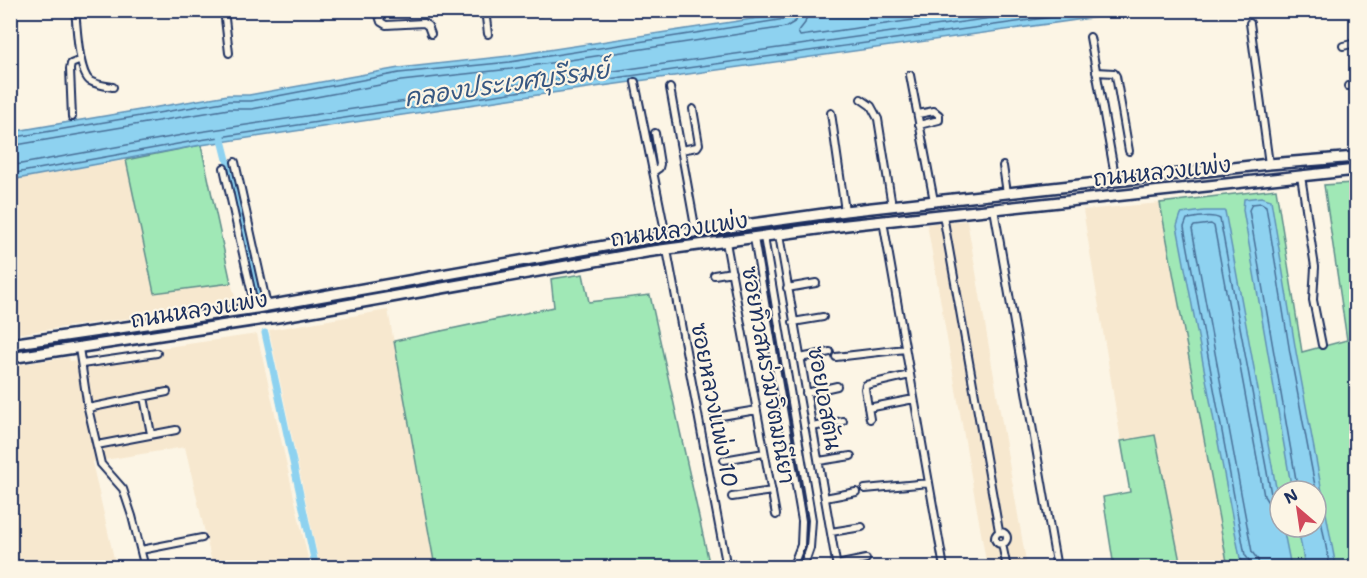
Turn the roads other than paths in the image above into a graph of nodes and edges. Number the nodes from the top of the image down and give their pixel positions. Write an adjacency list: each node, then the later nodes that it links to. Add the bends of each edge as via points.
1 (75, 10): 12 (street)
2 (224, 10): 11 (street)
3 (377, 10): 6 (street, via 386,25 424,22)
4 (485, 10): 7 (street)
5 (1251, 23): 31 (street)
6 (431, 34)
7 (488, 34)
8 (1090, 37): 13 (street)
9 (1356, 43): 10 (street)
10 (1343, 46)
11 (230, 53)
12 (81, 60): 18 (street, via 87,79); 24 (street, via 71,64 70,69)
13 (1096, 72): 28 (street, via 1114,72 1116,76); 37 (street)
14 (910, 75): 23 (street)
15 (635, 82): 35 (street)
16 (1356, 85): 17 (street)
17 (1348, 86)
18 (113, 87)
19 (670, 88): 27 (street)
20 (861, 99): 40 (street, via 878,119)
21 (693, 109): 27 (street, via 699,144)
22 (831, 113): 42 (street)
23 (918, 114): 25 (street); 25 (street, via 934,111 939,115 937,122)
24 (72, 117)
25 (920, 125): 39 (street)
26 (655, 133): 35 (street, via 660,164)
27 (681, 150): 46 (street)
28 (1129, 151)
29 (1356, 157): 31 (main road, ถนนหลวงแพ่ง)
30 (235, 162): 60 (street)
31 (1269, 164): 37 (main road, ถนนหลวงแพ่ง)
32 (1003, 166): 38 (street)
33 (224, 168): 61 (street)
34 (1356, 170): 36 (main road, ถนนหลวงแพ่ง)
35 (653, 172): 48 (street)
36 (1301, 176): 41 (main road, ถนนหลวงแพ่ง); 65 (street, via 1316,267 1313,300)
37 (1116, 181): 38 (main road, ถนนหลวงแพ่ง)
38 (1007, 193): 39 (main road, ถนนหลวงแพ่ง)
39 (934, 201): 40 (main road, ถนนหลวงแพ่ง)
40 (892, 206): 42 (main road, ถนนหลวงแพ่ง)
41 (994, 209): 43 (main road, ถนนหลวงแพ่ง); 111 (street)
42 (845, 211): 45 (main road); 46 (main road, ถนนหลวงแพ่ง)
43 (943, 214): 44 (main road, ถนนหลวงแพ่ง); 110 (street, via 999,531 994,539 1002,544)
44 (883, 221): 45 (main road, ถนนหลวงแพ่ง); 67 (street)
45 (848, 225): 47 (main road, ถนนหลวงแพ่ง)
46 (696, 232): 48 (main road, ถนนหลวงแพ่ง)
47 (779, 235): 49 (main road, ถนนหลวงแพ่ง); 59 (street, ซอยเอสตัน)
48 (666, 236): 50 (main road, ถนนหลวงแพ่ง)
49 (759, 238): 51 (main road, ถนนหลวงแพ่ง); 56 (street); 58 (street)
50 (644, 239): 53 (main road); 60 (main road, ถนนหลวงแพ่ง)
51 (726, 242): 52 (main road, ถนนหลวงแพ่ง); 54 (street, ซอยทิวสนร่วมจิตมณียา)
52 (667, 250): 53 (main road, ถนนหลวงแพ่ง); 106 (street, ซอยหลวงแพ่ง 10)
53 (646, 252): 66 (main road, ถนนหลวงแพ่ง)
54 (732, 272): 55 (street); 80 (street, ซอยทิวสนร่วมจิตมณียา)
55 (714, 275)
56 (772, 284): 58 (street); 108 (street, via 812,520 810,548)
57 (816, 284): 59 (street)
58 (762, 286): 107 (street, via 802,521 801,545)
59 (787, 288): 63 (street, ซอยเอสตัน)
60 (267, 306): 61 (main road, ถนนหลวงแพ่ง)
61 (255, 308): 64 (main road, ถนนหลวงแพ่ง)
62 (823, 316): 63 (street)
63 (793, 322): 70 (street, ซอยเอสตัน)
64 (10, 344)
65 (1322, 345)
66 (79, 348): 69 (main road, ถนนหลวงแพ่ง); 71 (street)
67 (905, 349): 70 (street); 72 (street)
68 (157, 353): 71 (street)
69 (10, 358)
70 (800, 358): 75 (street, ซอยเอสตัน)
71 (82, 364): 78 (street)
72 (910, 375): 77 (street); 79 (street, via 866,385)
73 (837, 386): 75 (street)
74 (167, 392): 76 (street)
75 (806, 393): 84 (street, ซอยเอสตัน)
76 (144, 397): 78 (street); 86 (street)
77 (914, 399): 79 (street); 92 (street)
78 (88, 408): 87 (street)
79 (868, 408): 82 (street)
80 (757, 410): 81 (street); 88 (street, ซอยทิวสนร่วมจิตมณียา)
81 (716, 417)
82 (870, 419)
83 (843, 421): 84 (street)
84 (812, 427): 91 (street, ซอยเอสตัน)
85 (176, 430): 86 (street)
86 (152, 434): 87 (street)
87 (97, 445): 102 (street, via 103,467 123,489)
88 (764, 453): 90 (street); 94 (street, ซอยทิวสนร่วมจิตมณียา)
89 (851, 456): 91 (street)
90 (724, 460)
91 (819, 461): 97 (street, ซอยเอสตัน)
92 (929, 483): 93 (street); 109 (street)
93 (865, 489)
94 (772, 491): 96 (street); 98 (street, ซอยทิวสนร่วมจิตมณียา)
95 (856, 492): 97 (street)
96 (732, 497)
97 (825, 498): 100 (street, ซอยเอสตัน)
98 (776, 515)
99 (862, 527): 100 (street)
100 (831, 532): 104 (street, ซอยเอสตัน)
101 (202, 538): 102 (street)
102 (141, 550): 105 (street)
103 (866, 559): 104 (street)
104 (836, 566)
105 (145, 567)
106 (727, 567)
107 (792, 567)
108 (803, 567)
109 (944, 567)
110 (1007, 567)
111 (1057, 567)

